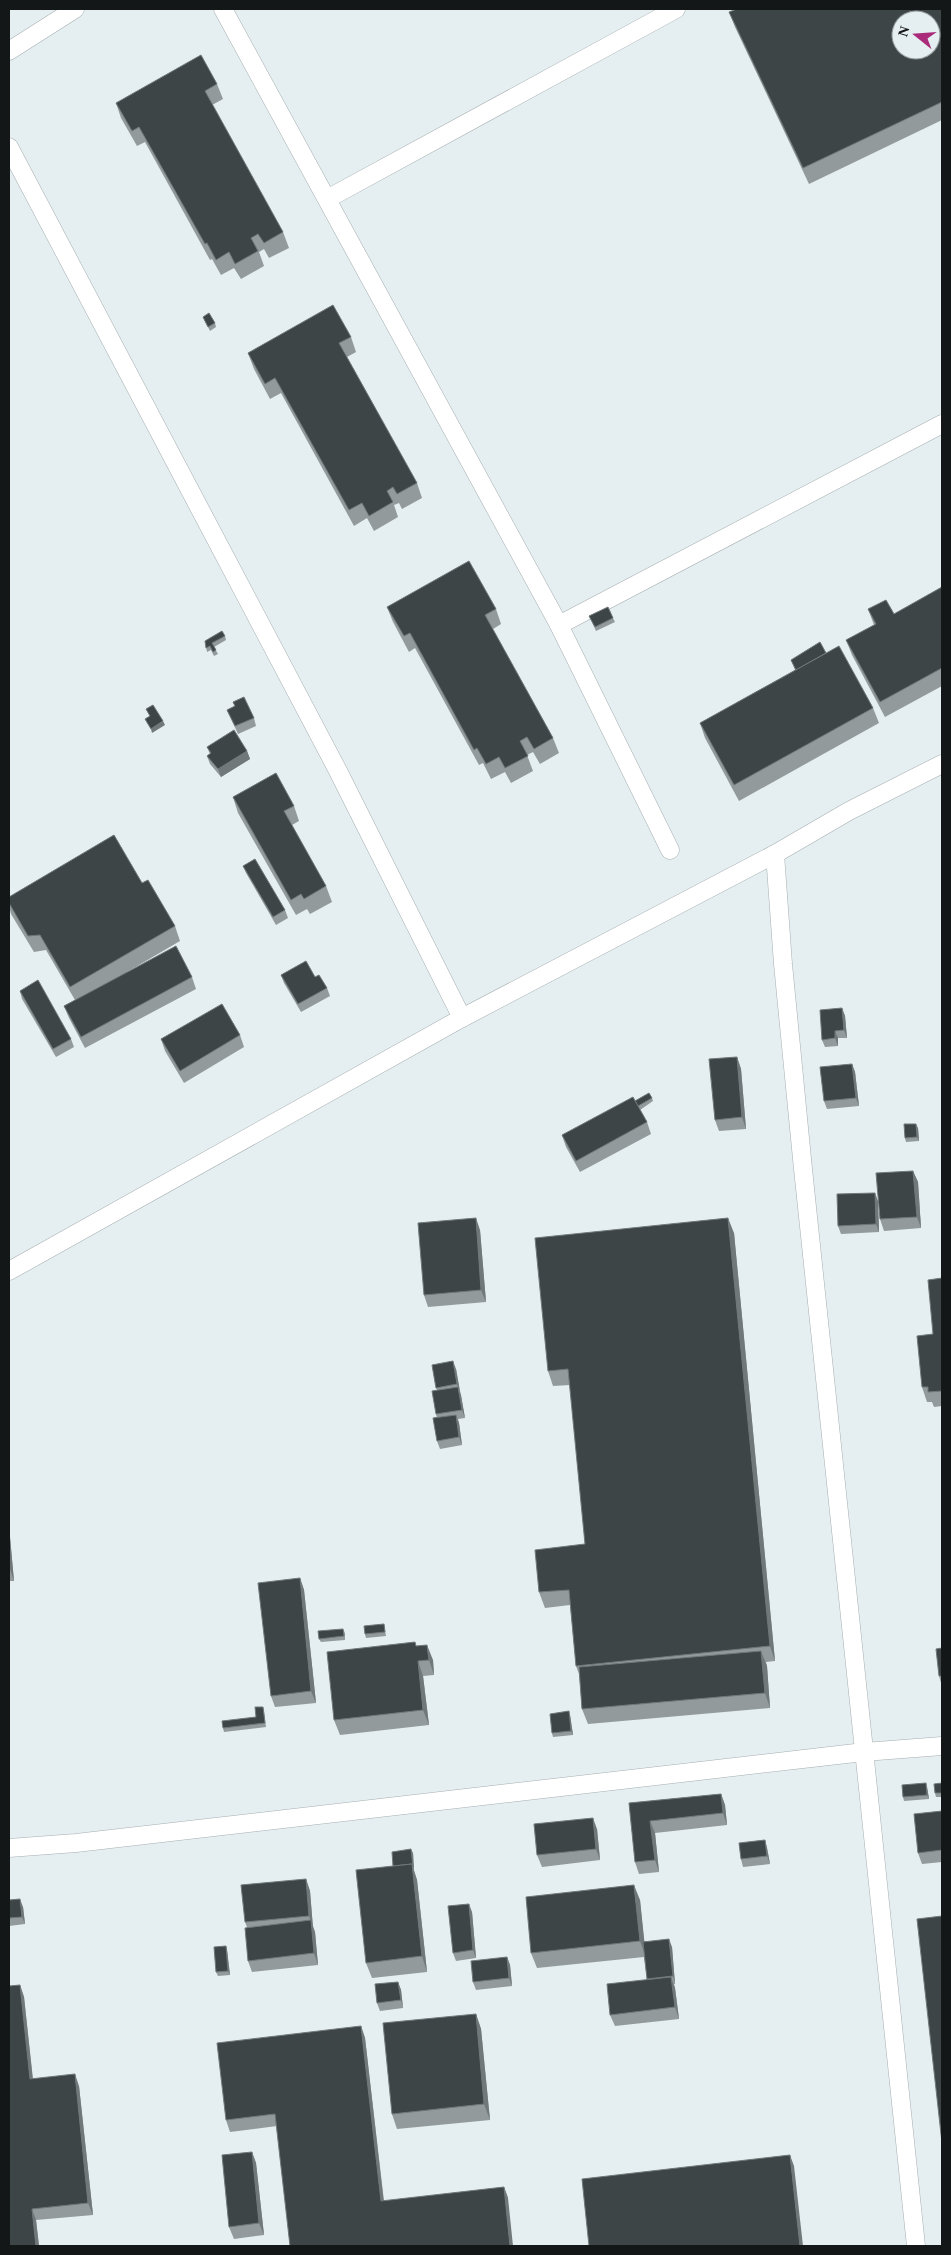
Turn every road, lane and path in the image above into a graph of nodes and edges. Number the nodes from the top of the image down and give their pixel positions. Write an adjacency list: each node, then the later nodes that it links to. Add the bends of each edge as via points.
1 (76, 9): 4 (street)
2 (223, 9): 6 (street)
3 (676, 9): 6 (street)
4 (9, 51)
5 (9, 147): 12 (street, via 337,769)
6 (327, 199): 8 (street)
7 (942, 424): 8 (street)
8 (559, 625): 10 (street)
9 (942, 764): 11 (street, via 849,811)
10 (670, 850)
11 (775, 854): 12 (street); 15 (street, via 800,1139)
12 (462, 1018): 13 (street)
13 (9, 1271)
14 (942, 1746): 15 (street)
15 (864, 1752): 16 (street); 17 (street)
16 (9, 1848)
17 (916, 2246)

